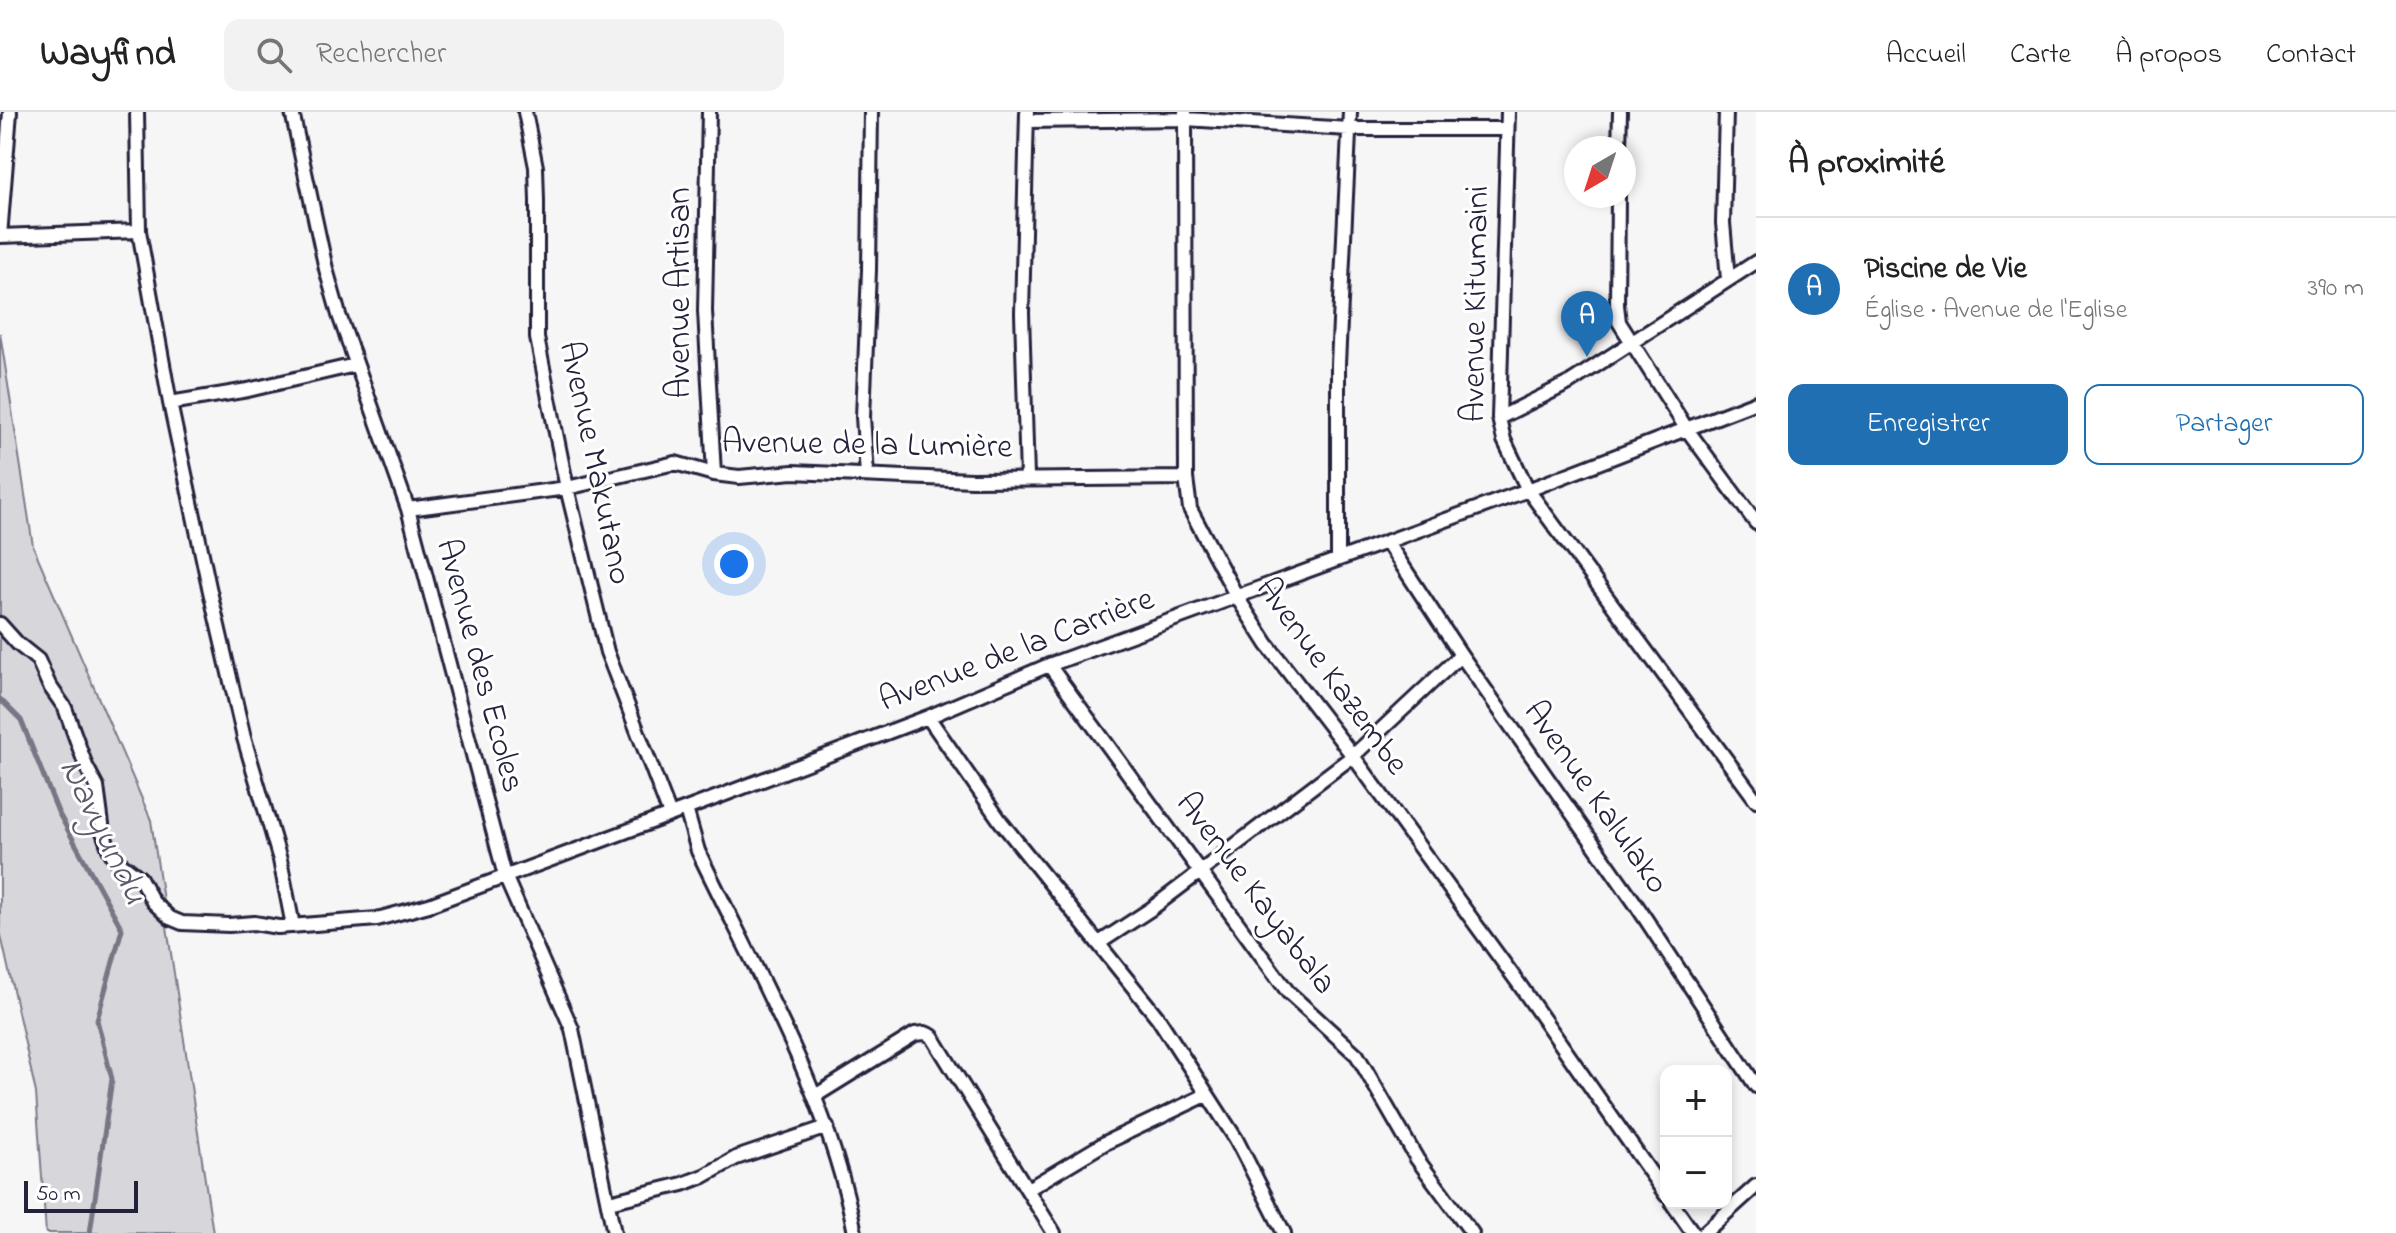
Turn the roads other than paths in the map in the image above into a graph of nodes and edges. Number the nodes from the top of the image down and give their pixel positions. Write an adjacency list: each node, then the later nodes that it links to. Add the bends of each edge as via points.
1 (10, 112): 18 (street)
2 (137, 112): 17 (street)
3 (292, 112): 22 (street, Avenue des Ecoles, via 326,269)
4 (525, 112): 31 (street, Avenue Makutano, via 536,167 537,338)
5 (709, 112): 27 (street, Avenue Artisan, via 705,311)
6 (871, 112): 28 (street, via 863,417)
7 (1350, 112): 13 (street)
8 (1508, 112): 14 (street, Avenue Kitumaini)
9 (1620, 112): 15 (street)
10 (1726, 112): 20 (street, via 1723,223)
11 (1185, 115): 12 (street); 13 (street); 30 (street, Avenue Kazembe)
12 (1027, 116): 29 (street, via 1022,313)
13 (1349, 129): 14 (street); 36 (street, via 1338,364)
14 (1507, 129): 25 (street, Avenue Kitumaini)
15 (1619, 136)
16 (1618, 208): 21 (street, via 1617,305 1619,322)
17 (139, 231): 18 (street); 24 (street)
18 (0, 236)
19 (1756, 262): 20 (street)
20 (1728, 279): 21 (street)
21 (1633, 341): 25 (street, via 1569,383); 26 (street)
22 (355, 365): 24 (street); 33 (street, Avenue des Ecoles)
23 (1756, 402): 26 (street, Avenue de la Carrière)
24 (170, 403): 48 (street, via 244,738 280,860)
25 (1499, 418): 32 (street, Avenue Kitumaini)
26 (1686, 428): 32 (street, Avenue de la Carrière); 34 (street)
27 (714, 474): 28 (street, Avenue de la Lumière); 31 (street, Avenue de la Lumière, via 664,464)
28 (867, 475): 29 (street, Avenue de la Lumière)
29 (1027, 478): 30 (street, Avenue de la Lumière)
30 (1186, 478): 37 (street, Avenue Kazembe, via 1190,509)
31 (567, 488): 33 (street, Avenue de la Lumière); 45 (street, Avenue Makutano, via 607,652)
32 (1528, 490): 35 (street, Avenue de la Carrière); 43 (street, Avenue Kitumaini)
33 (408, 509): 47 (street, Avenue des Ecoles)
34 (1756, 523)
35 (1387, 542): 36 (street, Avenue de la Carrière); 39 (street, Avenue Kalulako)
36 (1338, 559): 37 (street, Avenue de la Carrière)
37 (1237, 597): 40 (street, Avenue de la Carrière); 42 (street, Avenue Kazembe)
38 (0, 624): 48 (street, Avenue de la Carrière, via 38,660 65,708 97,787 109,849 140,878 157,907 182,923)
39 (1461, 655): 42 (street); 50 (street, Avenue Kalulako)
40 (1049, 665): 41 (street, Avenue de la Carrière); 46 (street, Avenue Kayabala)
41 (928, 717): 44 (street, Avenue de la Carrière); 49 (street, via 1001,822)
42 (1353, 756): 46 (street); 54 (street, Avenue Kazembe)
43 (1756, 800)
44 (686, 809): 45 (street, Avenue de la Carrière); 52 (street, via 698,851)
45 (670, 815): 47 (street, Avenue de la Carrière)
46 (1201, 872): 49 (street); 63 (street, Avenue Kayabala, via 1288,992 1357,1055 1417,1159)
47 (505, 876): 48 (street, Avenue de la Carrière, via 407,912); 57 (street, Avenue des Ecoles, via 572,1029)
48 (293, 926)
49 (1099, 943): 51 (street, via 1158,1018)
50 (1756, 1086)
51 (1206, 1095): 56 (street, via 1105,1143); 62 (street, via 1253,1167)
52 (815, 1096): 53 (street); 56 (street, via 915,1034 932,1036)
53 (827, 1127): 57 (street, via 736,1158 683,1184); 60 (street)
54 (1660, 1186)
55 (1756, 1186): 65 (street)
56 (1028, 1189): 61 (street)
57 (609, 1202): 59 (street, Avenue des Ecoles)
58 (1676, 1209): 64 (street)
59 (614, 1233)
60 (855, 1233)
61 (1054, 1233)
62 (1284, 1233)
63 (1472, 1233)
64 (1693, 1233)
65 (1704, 1233)

